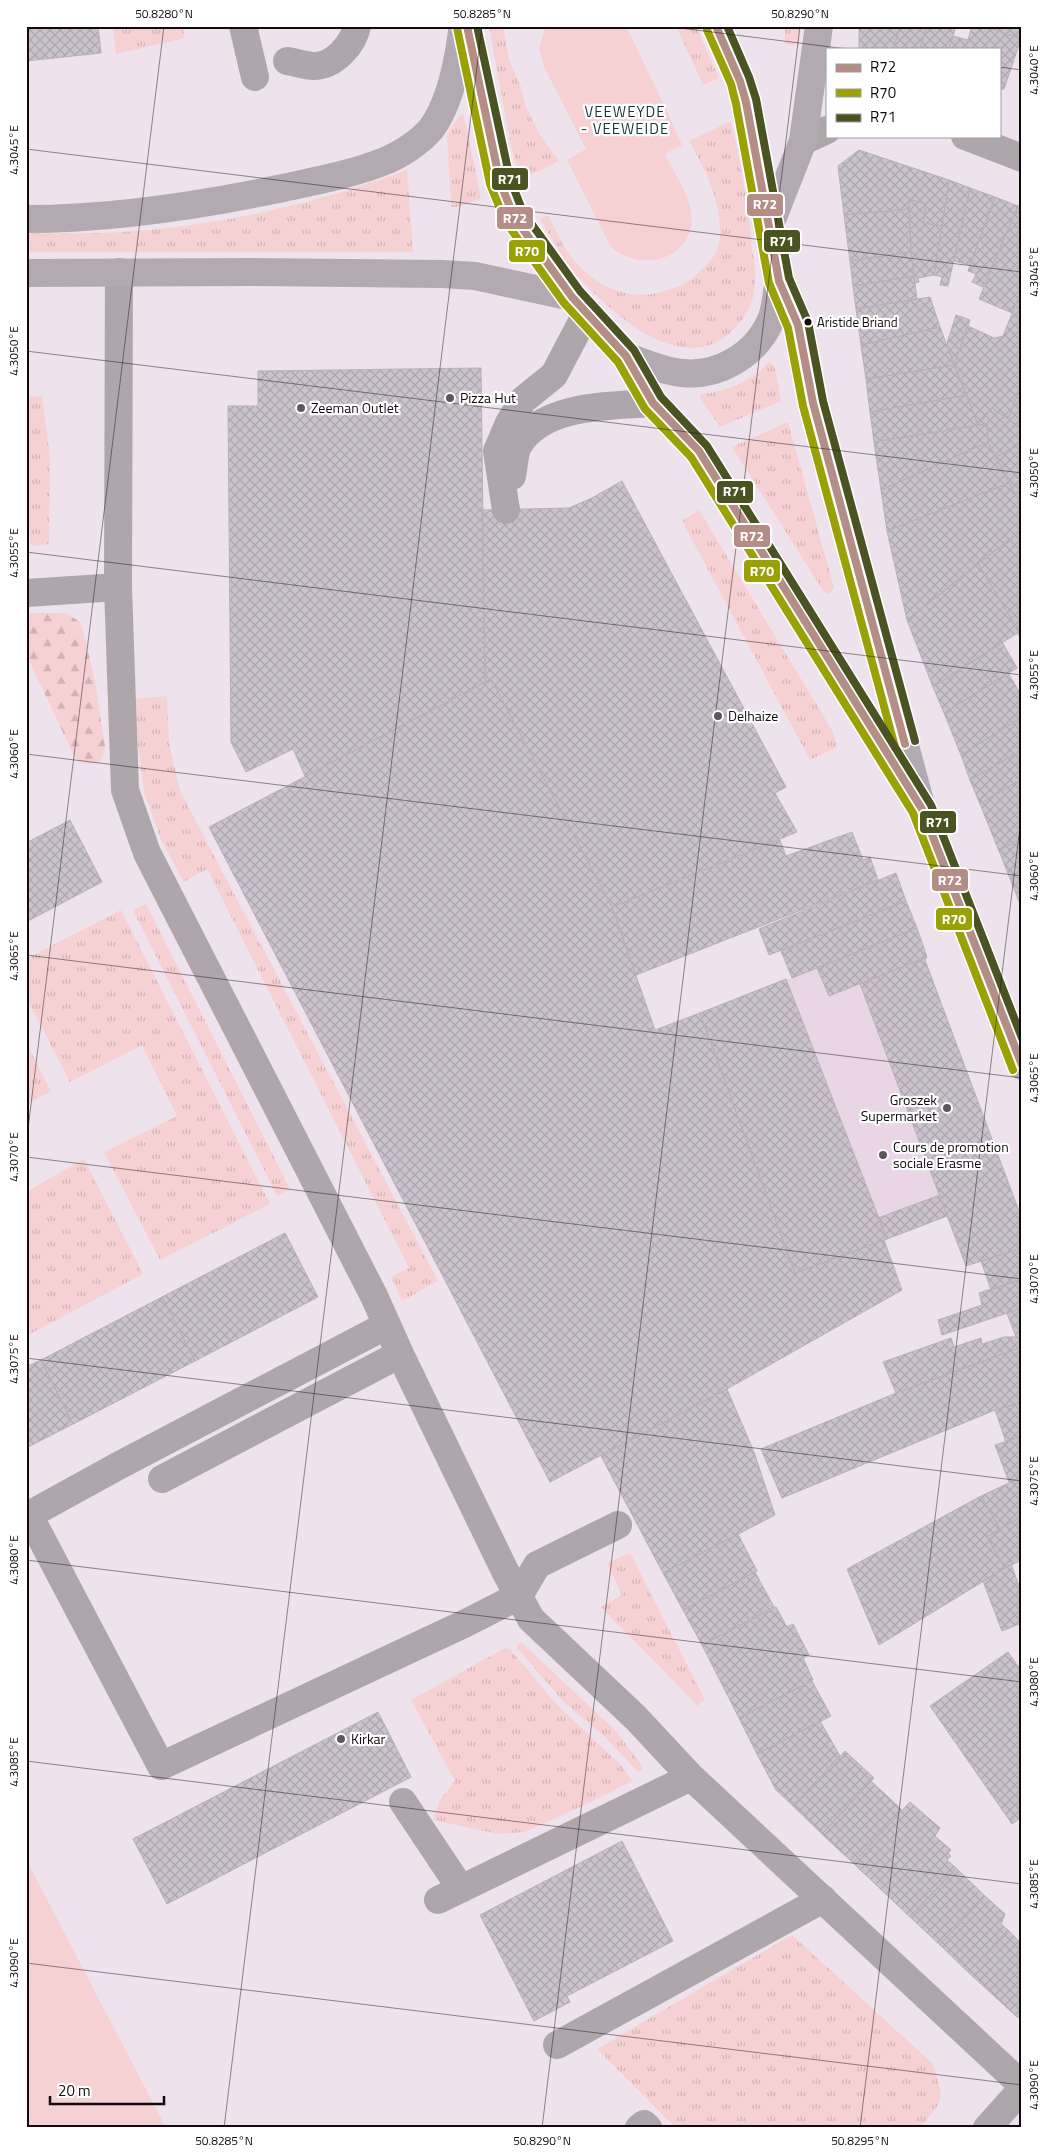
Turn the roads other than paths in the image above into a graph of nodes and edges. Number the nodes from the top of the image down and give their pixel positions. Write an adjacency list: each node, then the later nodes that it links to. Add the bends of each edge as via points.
1 (243, 26): 9 (street)
2 (357, 26): 8 (street, via 348,47 335,59 315,66)
3 (463, 26): 13 (main road, via 453,81 431,129 414,144 386,160 335,177 238,197 134,212)
4 (467, 26): 18 (main road, via 506,199 514,217)
5 (716, 26): 14 (main road, via 746,102)
6 (820, 26): 7 (street); 10 (main road)
7 (830, 48)
8 (287, 60)
9 (255, 77)
10 (815, 136): 14 (main road)
11 (972, 138): 12 (street)
12 (1020, 151)
13 (26, 219)
14 (770, 225): 17 (main road)
15 (120, 272): 16 (main road); 18 (main road, via 475,276); 21 (street)
16 (26, 273)
17 (779, 280): 19 (main road, via 771,321 746,355 730,365 683,374); 23 (main road, via 798,325 813,403)
18 (579, 306): 19 (main road); 20 (street, via 554,375 523,400 497,452 506,510 517,447 540,422 588,408)
19 (626, 356): 20 (main road)
20 (652, 403): 23 (main road, via 699,451)
21 (118, 587): 22 (street); 25 (street, via 125,790 144,844)
22 (26, 593)
23 (922, 809): 24 (main road)
24 (1022, 1066)
25 (387, 1325): 26 (street); 29 (street, via 29,1515 161,1766)
26 (400, 1354): 27 (street); 29 (street)
27 (162, 1479)
28 (618, 1525): 29 (street, via 537,1565)
29 (519, 1596): 30 (street, via 531,1619 636,1718)
30 (691, 1777): 31 (street, via 450,1894); 32 (street)
31 (403, 1802)
32 (823, 1899): 33 (street); 34 (street)
33 (557, 2045)
34 (1022, 2087): 37 (street)
35 (639, 2128): 36 (street, via 644,2124)
36 (648, 2128)
37 (987, 2128)

